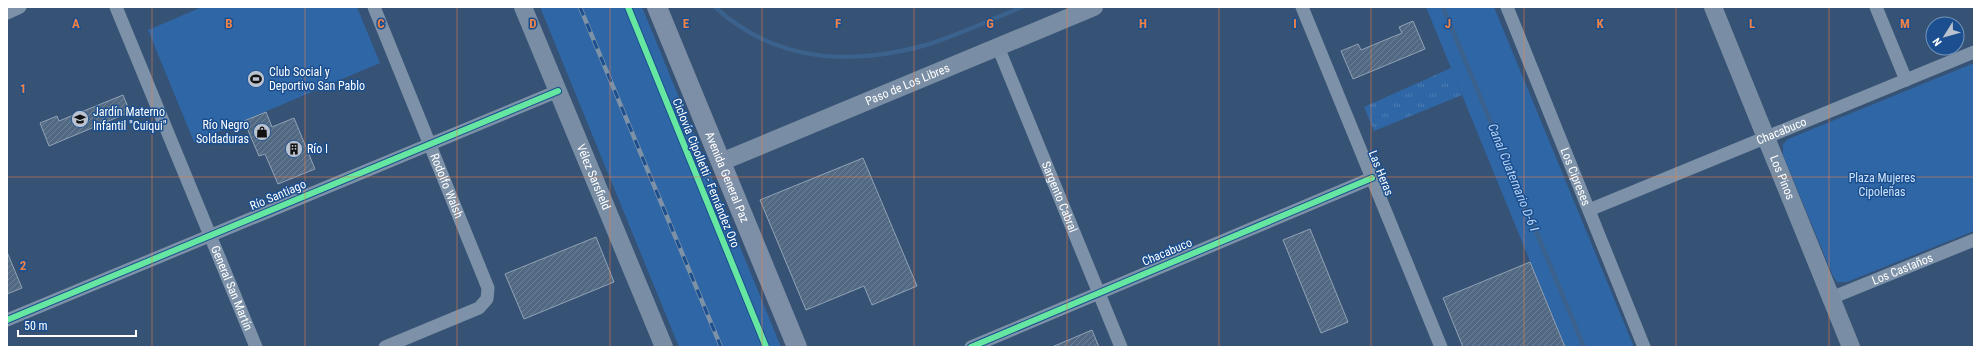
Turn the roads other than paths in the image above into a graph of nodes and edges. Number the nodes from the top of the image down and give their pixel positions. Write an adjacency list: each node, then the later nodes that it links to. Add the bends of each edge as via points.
1 (20, 7): 12 (street)
2 (116, 7): 22 (street, General San Martín)
3 (374, 7): 18 (street, Rodolfo Walsh)
4 (523, 7): 16 (street, Vélez Sarsfield)
5 (657, 7): 19 (main road, Avenida General Paz)
6 (1094, 7): 11 (street, Paso de Los Libres)
7 (1302, 7): 20 (street, Las Heras)
8 (1507, 7): 21 (street, Los Cipreses)
9 (1713, 7): 17 (street, Los Pinos)
10 (1876, 7): 15 (street)
11 (1070, 12): 13 (street, Paso de Los Libres)
12 (7, 13)
13 (998, 47): 19 (street, Paso de Los Libres); 24 (street, Sargento Cabral)
14 (1974, 52): 15 (street, Chacabuco)
15 (1906, 80): 17 (street, Chacabuco)
16 (558, 91): 18 (street, Río Santiago); 29 (street, Vélez Sarsfield)
17 (1766, 137): 21 (street, Chacabuco); 25 (street, Los Pinos)
18 (430, 144): 22 (street, Río Santiago); 28 (street, Rodolfo Walsh, via 487,282 487,299 474,310)
19 (721, 162): 30 (main road, Avenida General Paz)
20 (1372, 178): 24 (street, Chacabuco); 33 (street, Las Heras)
21 (1589, 210): 34 (street, Los Cipreses)
22 (210, 235): 26 (street, Río Santiago); 27 (street, General San Martín)
23 (1974, 240): 25 (street, Los Castaños)
24 (1099, 293): 31 (street, Chacabuco); 32 (street, Sargento Cabral)
25 (1831, 298): 35 (street, Los Pinos)
26 (7, 320)
27 (256, 347)
28 (385, 347)
29 (664, 347)
30 (797, 347)
31 (971, 347)
32 (1122, 347)
33 (1441, 347)
34 (1644, 347)
35 (1851, 347)

